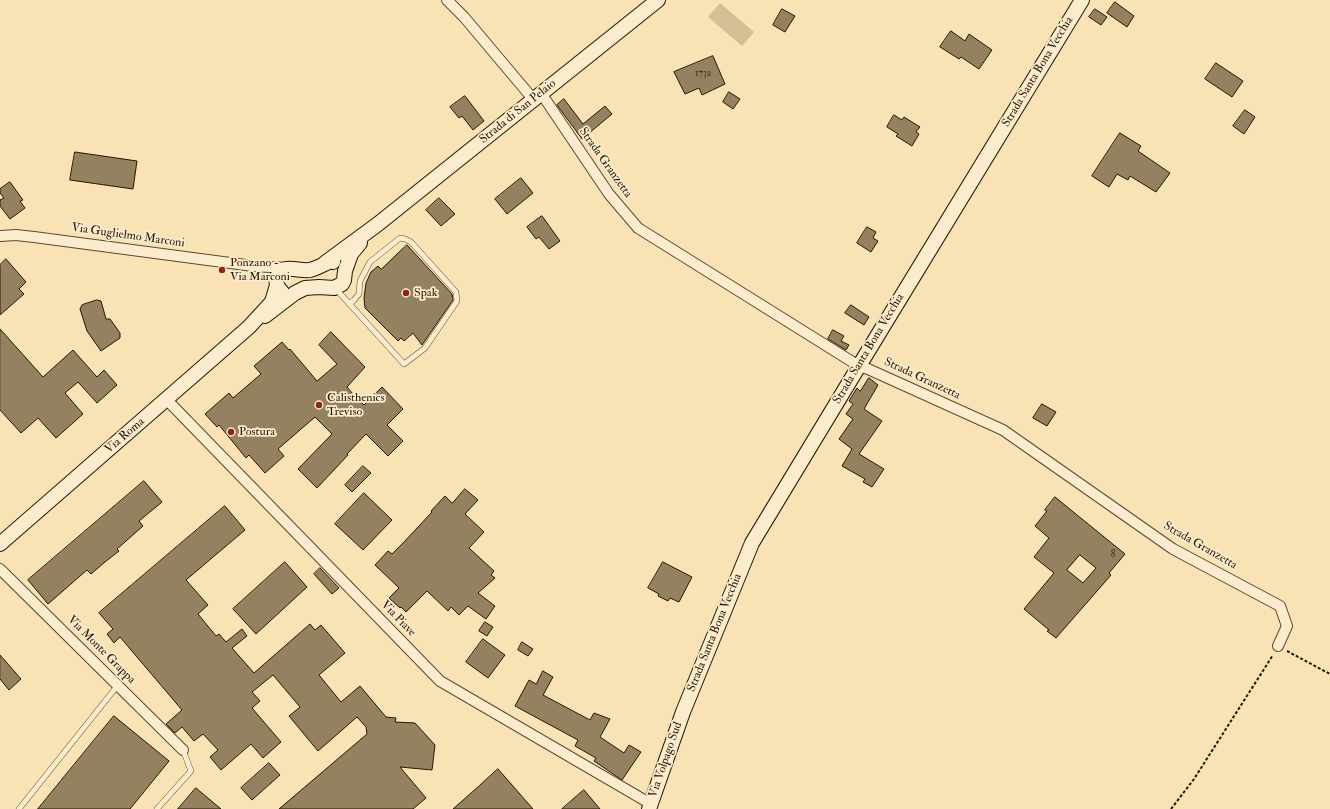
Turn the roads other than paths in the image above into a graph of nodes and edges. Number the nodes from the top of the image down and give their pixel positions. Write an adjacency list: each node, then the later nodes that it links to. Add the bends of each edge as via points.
1 (447, 0): 4 (street, Strada Granzetta)
2 (658, 0): 4 (main road, Strada di San Pelaio)
3 (1082, 0): 12 (main road, Strada Santa Bona Vecchia)
4 (537, 96): 6 (main road, Strada di San Pelaio, via 378,224); 12 (street, Strada Granzetta, via 608,194 638,228)
5 (0, 236): 7 (street, Via Guglielmo Marconi, via 34,237)
6 (343, 262): 7 (main road, via 307,270 288,268); 8 (main road, Strada di San Pelaio, via 344,280)
7 (268, 274): 9 (main road, via 284,294); 11 (main road, Via Roma, via 272,302)
8 (334, 288): 9 (main road, via 310,287); 10 (lane)
9 (295, 293): 11 (main road, Via Roma)
10 (349, 304): 10 (lane, via 359,294 360,280 370,262 400,238 411,242 456,292 458,301 426,348 404,364)
11 (249, 327): 13 (main road, Via Roma)
12 (859, 366): 16 (street, Strada Granzetta, via 1003,430 1174,549 1280,606 1287,626); 18 (main road, Strada Santa Bona Vecchia, via 752,542)
13 (167, 400): 14 (main road, Via Roma); 20 (street, Via Piave, via 440,681)
14 (0, 544)
15 (0, 569): 17 (street, Via Monte Grappa)
16 (1278, 646)
17 (118, 685): 19 (street, Via Monte Grappa); 21 (lane)
18 (683, 712): 20 (main road, Via Volpago Sud)
19 (183, 750): 22 (lane, via 190,770)
20 (650, 807)
21 (20, 809)
22 (157, 809)

